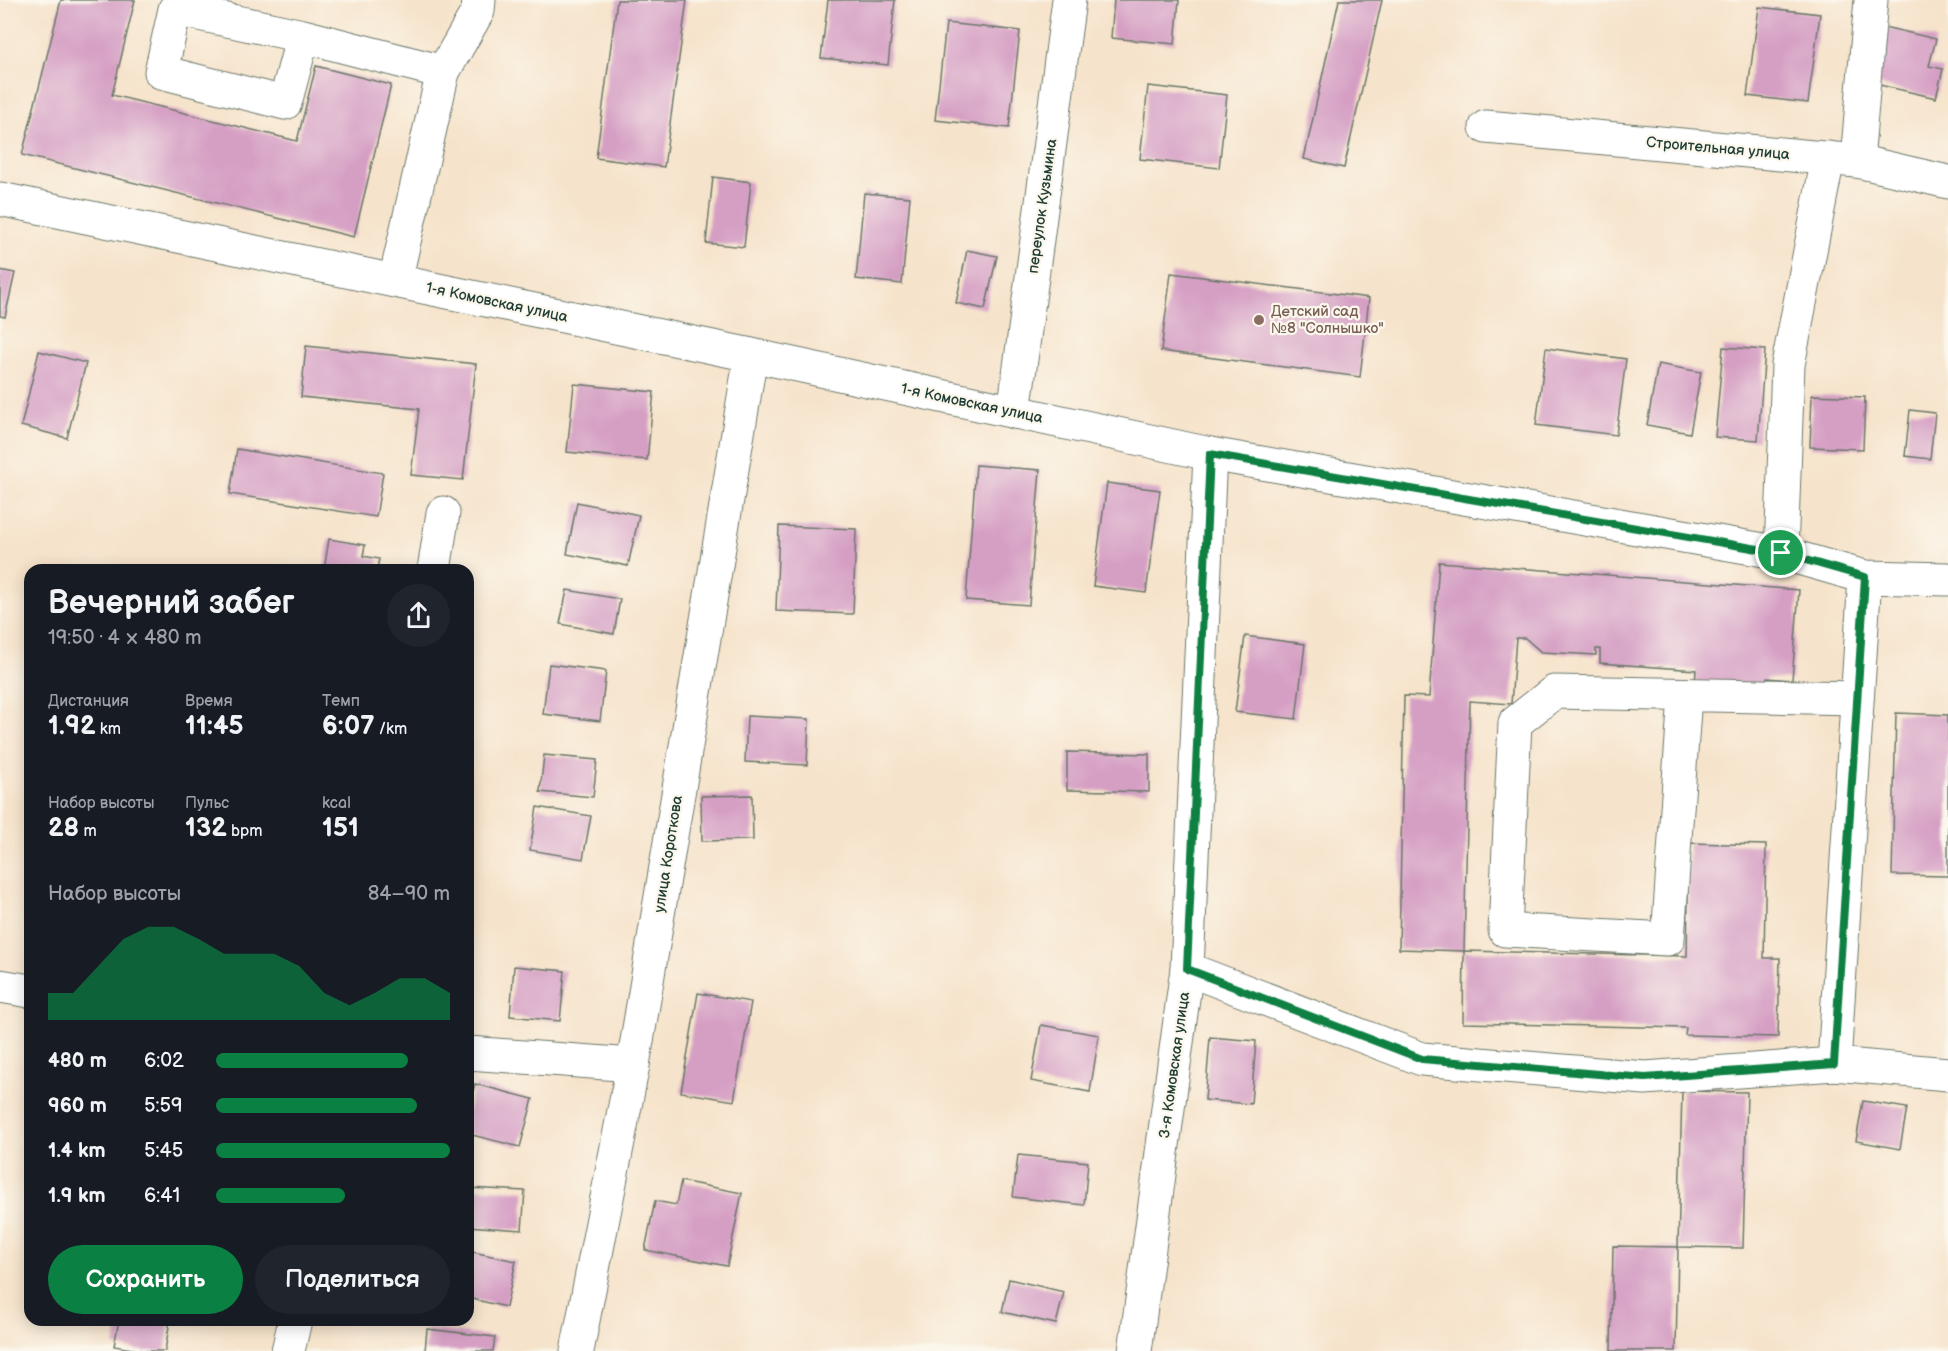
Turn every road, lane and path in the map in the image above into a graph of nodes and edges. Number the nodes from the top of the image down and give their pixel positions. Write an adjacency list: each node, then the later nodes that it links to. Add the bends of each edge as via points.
1 (479, 0): 5 (street, via 478,11)
2 (1069, 0): 12 (street, переулок Кузьмина)
3 (1871, 0): 7 (street)
4 (303, 36): 5 (street)
5 (443, 72): 10 (street)
6 (1486, 127): 7 (street, Строительная улица)
7 (1843, 159): 8 (street, Строительная улица); 15 (street, via 1788,365)
8 (1948, 182)
9 (0, 198): 10 (street, 1-я Комовская улица)
10 (395, 281): 11 (street, 1-я Комовская улица)
11 (751, 355): 12 (street, 1-я Комовская улица); 26 (street, улица Короткова)
12 (1014, 412): 13 (street, 1-я Комовская улица)
13 (1210, 454): 15 (street, 1-я Комовская улица); 21 (street, 3-я Комовская улица)
14 (443, 513): 16 (street)
15 (1781, 553): 17 (street, 1-я Комовская улица)
16 (435, 564)
17 (1865, 577): 18 (street, 1-я Комовская улица); 20 (street)
18 (1948, 579)
19 (1685, 695): 19 (street, via 1554,692 1515,723 1505,930 1668,939); 20 (street)
20 (1857, 698): 25 (street)
21 (1187, 969): 25 (street, via 1422,1059 1645,1078); 31 (street, 3-я Комовская улица)
22 (0, 986): 23 (street)
23 (24, 990)
24 (474, 1053): 26 (street)
25 (1834, 1064): 27 (street)
26 (633, 1065): 30 (street, улица Короткова)
27 (1948, 1074)
28 (294, 1326): 29 (street)
29 (288, 1351)
30 (577, 1351)
31 (1135, 1351)

